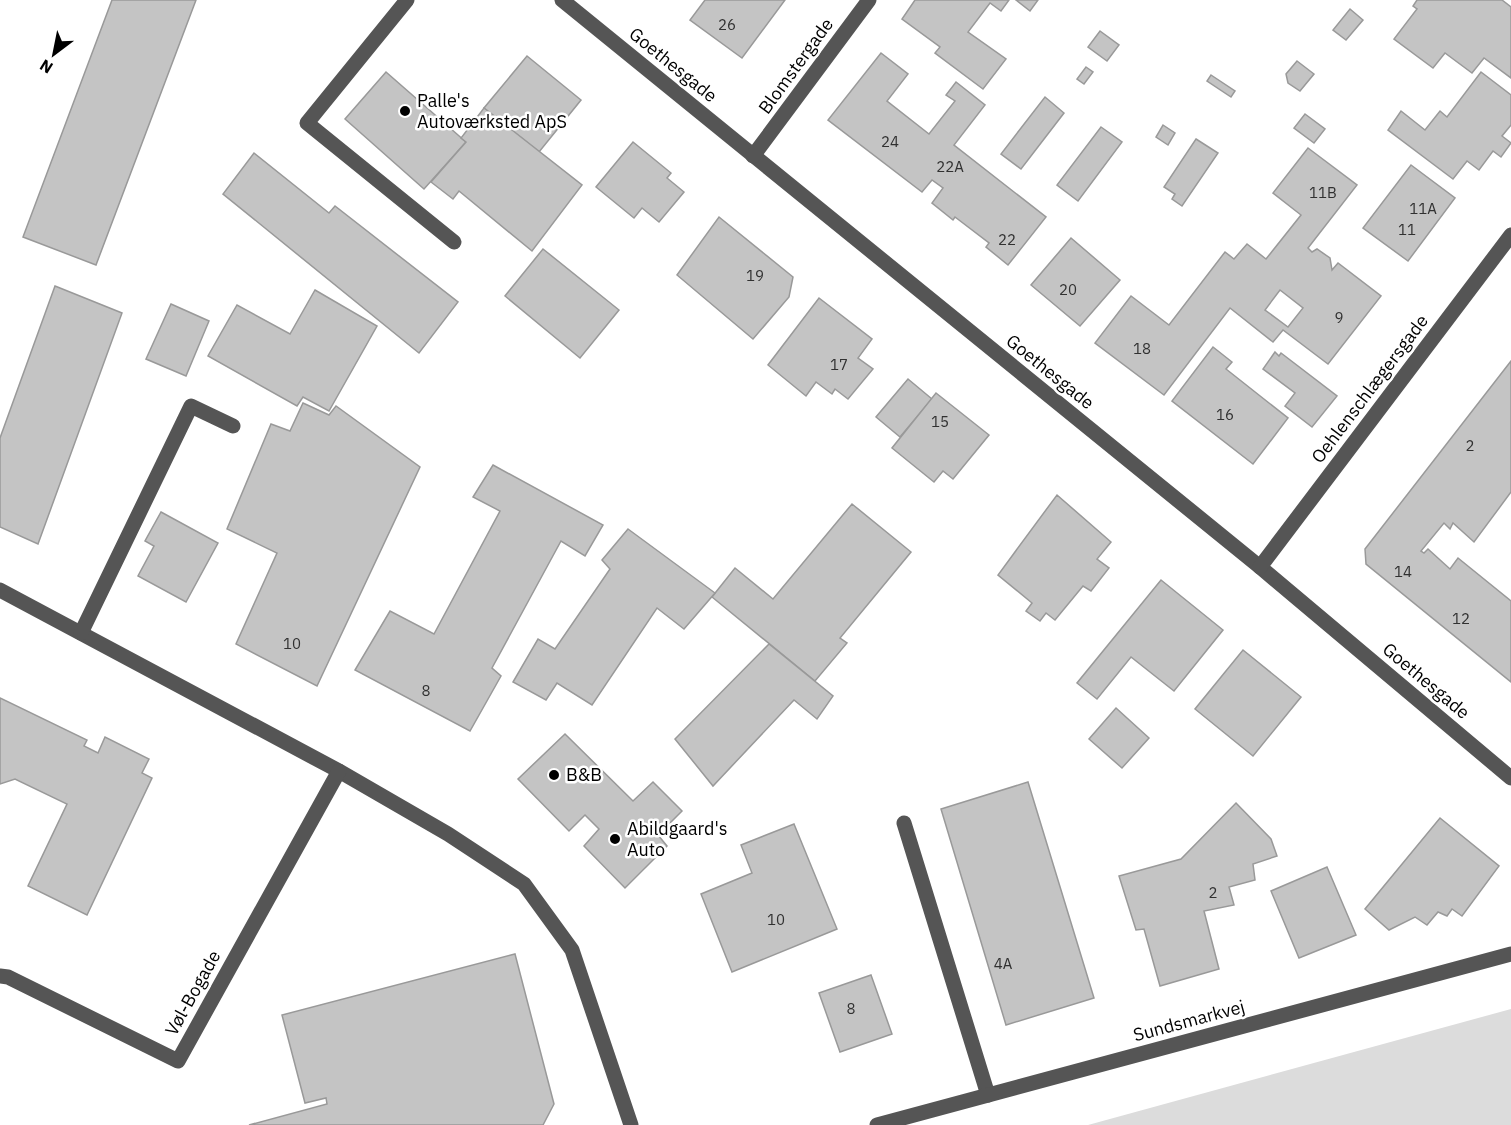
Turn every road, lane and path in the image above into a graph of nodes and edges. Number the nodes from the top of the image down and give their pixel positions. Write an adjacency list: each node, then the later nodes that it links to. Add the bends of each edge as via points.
1 (407, 0): 6 (street, via 307,123)
2 (562, 0): 4 (street, Goethesgade)
3 (869, 0): 4 (street, Blomstergade)
4 (753, 156): 8 (street, Goethesgade)
5 (1511, 235): 8 (street, Oehlenschlægersgade)
6 (454, 242)
7 (233, 426): 10 (street, via 191,406)
8 (1260, 567): 12 (street, Goethesgade)
9 (0, 590): 10 (street)
10 (81, 633): 11 (street)
11 (339, 771): 15 (street, Vøl-Bogade, via 178,1061); 17 (street, via 448,834 524,884 572,950)
12 (1511, 778)
13 (904, 823): 16 (street)
14 (1511, 954): 16 (street, Sundsmarkvej)
15 (0, 976)
16 (987, 1095): 18 (street, Sundsmarkvej)
17 (632, 1125)
18 (877, 1125)

